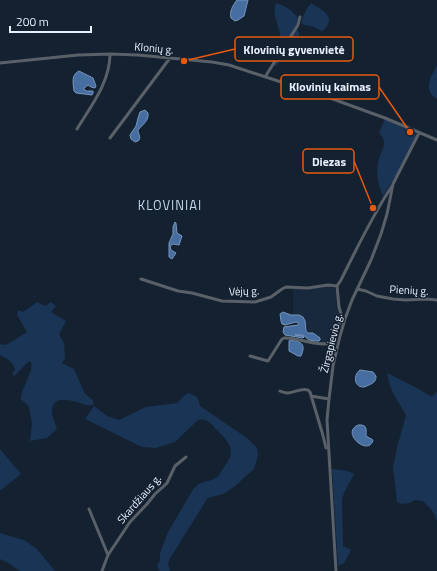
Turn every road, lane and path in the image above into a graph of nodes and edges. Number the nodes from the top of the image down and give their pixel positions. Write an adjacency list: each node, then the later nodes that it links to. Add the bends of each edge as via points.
1 (300, 17): 5 (street, via 298,25)
2 (110, 54): 3 (street, Klonių g.); 4 (street, Klonių g.); 6 (street, via 105,81)
3 (170, 58): 5 (street, Klonių g., via 229,65); 8 (street)
4 (0, 63)
5 (265, 77): 7 (street, Klonių g., via 385,118)
6 (77, 129)
7 (419, 133): 9 (street, Klonių g.); 10 (street, Žirgapievio g.)
8 (110, 138)
9 (437, 140)
10 (393, 184): 11 (street); 12 (street, Žirgapievio g.)
11 (381, 202): 12 (street); 14 (street)
12 (389, 205): 15 (street, Žirgapievio g., via 375,248)
13 (141, 278): 14 (street, Vėjų g., via 178,291 218,300 255,302 271,297 286,288)
14 (337, 286): 17 (street, via 339,307)
15 (357, 289): 16 (street, Pienių g., via 393,299); 17 (street, Žirgapievio g.)
16 (437, 300)
17 (344, 318): 18 (street, via 330,343 319,344 284,338 268,361); 21 (street, Žirgapievio g.)
18 (250, 356)
19 (280, 391): 20 (street, via 289,394 306,389)
20 (311, 396): 21 (street); 22 (street)
21 (329, 399): 27 (street, Žirgapievio g., via 328,436)
22 (326, 448)
23 (186, 457): 25 (street, Skardžiaus g., via 175,466 167,483 130,522)
24 (89, 509): 25 (street)
25 (108, 555): 26 (street, Skardžiaus g.)
26 (102, 571)
27 (336, 571)

